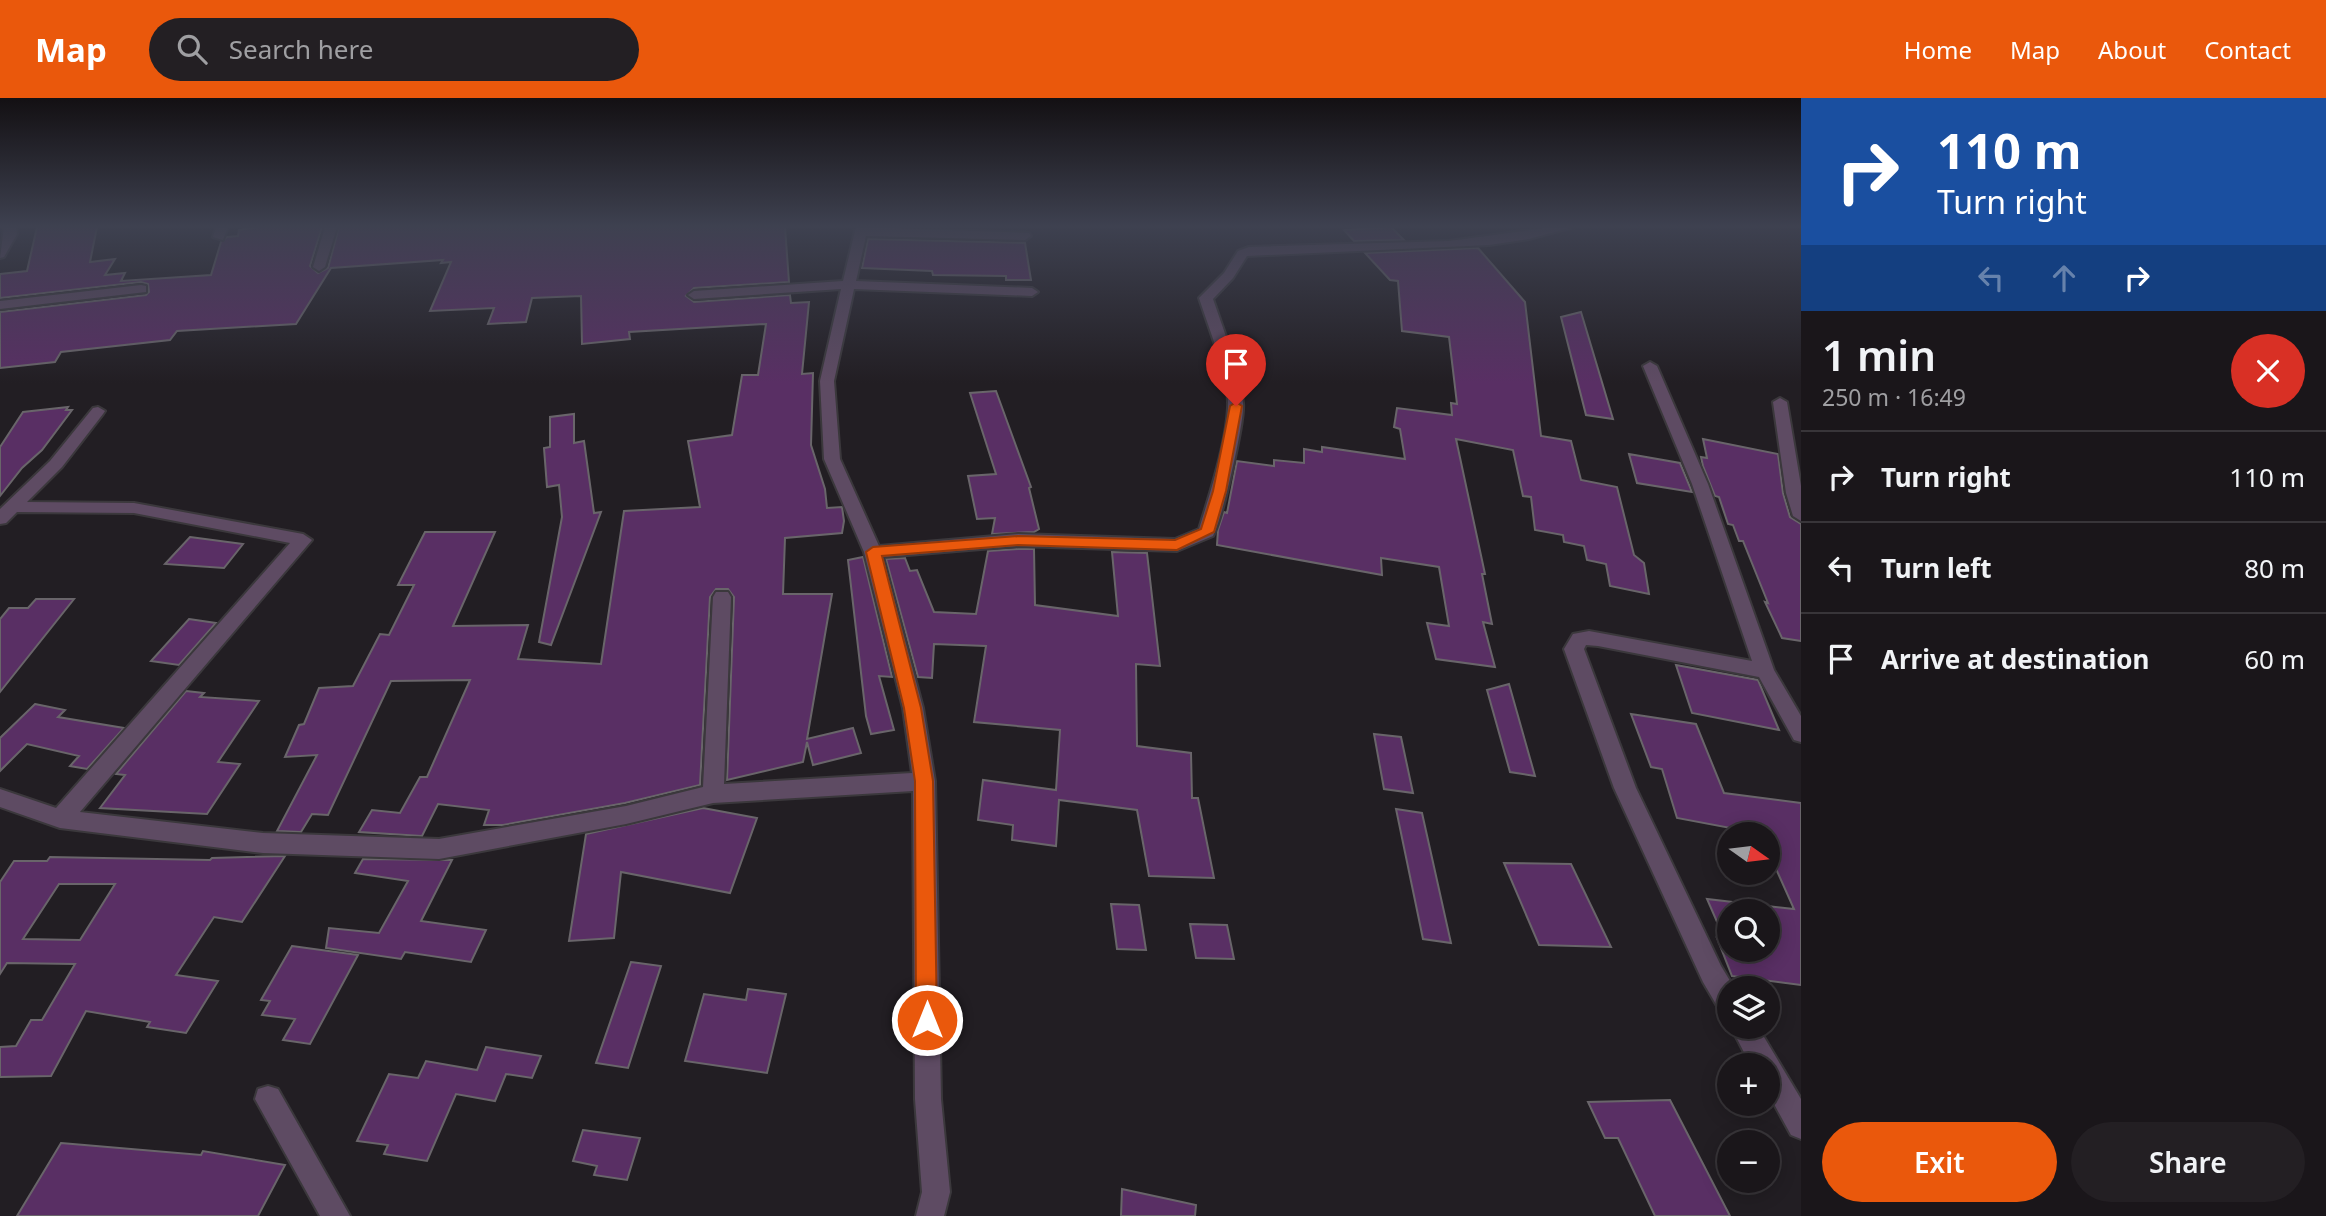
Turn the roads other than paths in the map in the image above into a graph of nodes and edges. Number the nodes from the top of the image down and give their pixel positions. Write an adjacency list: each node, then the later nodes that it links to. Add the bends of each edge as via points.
1 (849, 279): 3 (street)
2 (1225, 279): 14 (street, via 1206,298 1236,406 1207,532 1177,545 1018,540)
3 (848, 285): 5 (street); 6 (street); 14 (street, via 827,381 832,459)
4 (141, 289): 7 (street)
5 (1032, 292)
6 (694, 295)
7 (0, 305)
8 (1650, 366): 16 (street, via 1700,484)
9 (1780, 402): 12 (street)
10 (97, 411): 11 (street)
11 (15, 507): 13 (street); 21 (street, via 134,508 303,540)
12 (1801, 516)
13 (0, 519)
14 (873, 552): 18 (street, via 912,708)
15 (722, 597): 19 (street)
16 (1765, 670): 17 (street); 22 (street, via 1583,637 1574,649 1625,788)
17 (1801, 733)
18 (924, 781): 19 (street); 27 (street, via 928,1099 936,1192)
19 (713, 794): 21 (street, via 439,849 263,843)
20 (0, 798): 21 (street)
21 (60, 819)
22 (1717, 982)
23 (1780, 1089): 25 (street)
24 (268, 1099): 26 (street)
25 (1801, 1125)
26 (336, 1216)
27 (930, 1216)

